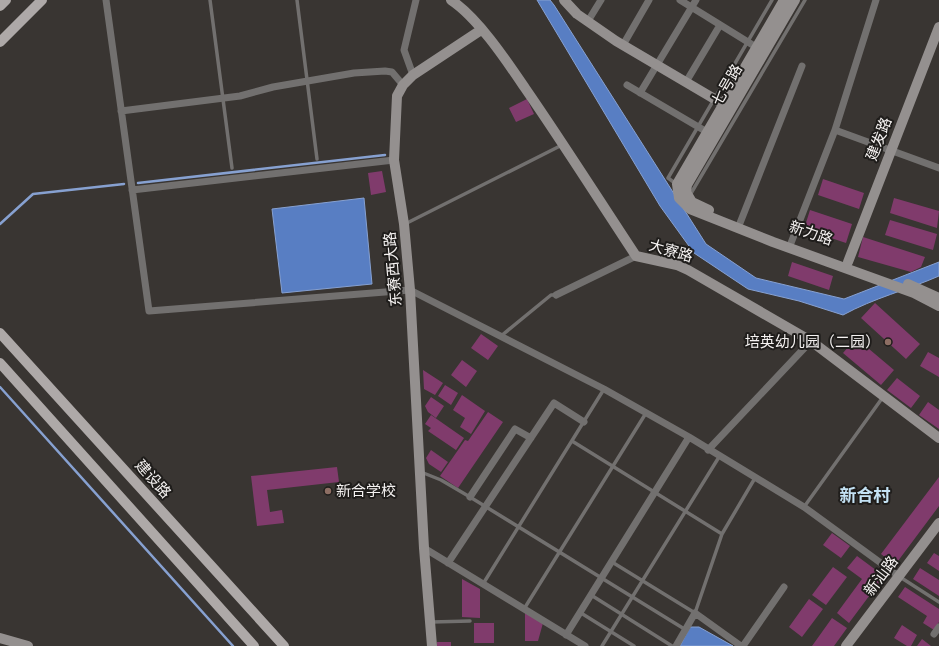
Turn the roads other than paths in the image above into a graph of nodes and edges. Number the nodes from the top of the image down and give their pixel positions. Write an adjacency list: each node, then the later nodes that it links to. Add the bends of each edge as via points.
1 (6, 0): 18 (main road)
2 (42, 0): 24 (main road)
3 (106, 0): 37 (street)
4 (210, 0): 35 (lane)
5 (297, 0): 30 (lane)
6 (416, 0): 29 (street, via 404,50)
7 (451, 0): 23 (street, 大寮路, via 460,6)
8 (564, 0): 20 (street)
9 (601, 0): 20 (street)
10 (649, 0): 25 (street)
11 (680, 0): 19 (street)
12 (696, 0): 19 (street)
13 (772, 0): 26 (lane)
14 (784, 0): 26 (street, 七号路)
15 (795, 0): 46 (street, 七号路)
16 (805, 0): 48 (lane)
17 (876, 0): 39 (street)
18 (0, 6)
19 (692, 7): 21 (street); 27 (street)
20 (588, 22): 25 (street)
21 (720, 25): 26 (street); 31 (street)
22 (939, 27): 41 (street, 建发路)
23 (481, 30): 29 (street, 东寮西大路); 40 (street, 大寮路, via 496,46)
24 (0, 42)
25 (623, 45): 27 (street)
26 (752, 45): 36 (street, 七号路)
27 (657, 65): 31 (street); 34 (street)
28 (802, 66): 50 (street)
29 (413, 75): 32 (street, 东寮西大路)
30 (307, 81): 32 (street, via 385,71 392,72); 35 (street); 42 (lane)
31 (686, 82): 36 (street)
32 (403, 84): 43 (street, 东寮西大路, via 397,96 395,109)
33 (627, 85): 34 (street)
34 (640, 93): 38 (street)
35 (223, 98): 37 (street); 44 (lane)
36 (719, 102): 38 (street, 七号路)
37 (121, 112): 47 (street)
38 (703, 129): 46 (street, 七号路)
39 (835, 130): 41 (street); 52 (street)
40 (564, 144): 51 (lane); 53 (street, 大寮路)
41 (890, 150): 45 (street); 54 (street, 建发路)
42 (317, 159)
43 (394, 160): 47 (street); 51 (street, 东寮西大路)
44 (232, 168)
45 (939, 168)
46 (682, 184): 48 (street); 49 (street, via 680,198 683,203 690,209)
47 (132, 190): 56 (street, via 149,310)
48 (689, 198): 49 (street, 新力路)
49 (705, 212): 50 (street, 新力路); 55 (street, via 773,242)
50 (740, 223): 52 (street, 新力路)
51 (404, 224): 56 (street, 东寮西大路)
52 (791, 243): 54 (street, 新力路)
53 (636, 256): 58 (street); 63 (street, 大寮路, via 688,270)
54 (848, 262): 55 (street, 新力路)
55 (883, 278): 57 (street, 新力路)
56 (410, 290): 62 (street); 76 (street, 东寮西大路)
57 (919, 291): 59 (street, 新力路); 60 (street)
58 (556, 295): 62 (lane, via 551,295)
59 (939, 298)
60 (939, 306)
61 (0, 333): 112 (main road, 建设路)
62 (501, 336): 65 (street)
63 (812, 341): 66 (street, 大寮路); 73 (street)
64 (0, 363): 111 (main road)
65 (604, 389): 67 (street); 68 (lane)
66 (884, 396): 71 (street, 大寮路); 81 (lane)
67 (646, 413): 69 (street); 75 (lane)
68 (584, 422): 70 (street, via 554,403); 72 (lane)
69 (689, 437): 73 (street); 78 (street)
70 (531, 438): 79 (street, via 516,429); 80 (street)
71 (939, 438)
72 (572, 441): 75 (lane); 84 (lane)
73 (708, 450): 74 (street)
74 (719, 457): 77 (street); 82 (lane)
75 (613, 466): 78 (lane); 87 (lane)
76 (420, 471): 79 (lane); 86 (street, 东寮西大路)
77 (755, 478): 81 (street); 85 (lane)
78 (654, 493): 82 (lane); 88 (street)
79 (470, 497): 80 (lane)
80 (484, 507): 84 (lane); 89 (street)
81 (804, 507): 90 (street)
82 (685, 512): 85 (lane); 92 (lane)
83 (939, 523): 90 (street, 新汕路)
84 (518, 527): 87 (lane); 93 (lane)
85 (722, 534): 100 (lane)
86 (424, 548): 89 (street); 103 (street, 东寮西大路)
87 (560, 553): 91 (lane); 98 (lane)
88 (611, 561): 91 (street); 92 (lane)
89 (448, 563): 93 (street)
90 (900, 576): 97 (lane); 120 (street, 新汕路)
91 (600, 578): 95 (street); 96 (lane)
92 (642, 581): 96 (lane); 100 (lane)
93 (484, 584): 98 (street)
94 (784, 587): 119 (street)
95 (590, 594): 99 (street); 101 (lane)
96 (632, 597): 101 (lane); 105 (lane)
97 (939, 602)
98 (524, 609): 107 (street)
99 (580, 612): 106 (lane); 107 (street)
100 (695, 613): 105 (street); 119 (street)
101 (622, 614): 106 (lane); 117 (lane)
102 (470, 621): 103 (lane)
103 (430, 622): 113 (street, 东寮西大路)
104 (939, 627): 108 (street)
105 (686, 630): 118 (street)
106 (611, 632): 115 (lane); 116 (lane)
107 (566, 635): 114 (street)
108 (937, 636)
109 (0, 638): 110 (street)
110 (28, 646)
111 (254, 646)
112 (284, 646)
113 (432, 646)
114 (585, 646)
115 (602, 646)
116 (634, 646)
117 (672, 646)
118 (676, 646)
119 (742, 646)
120 (846, 646)

